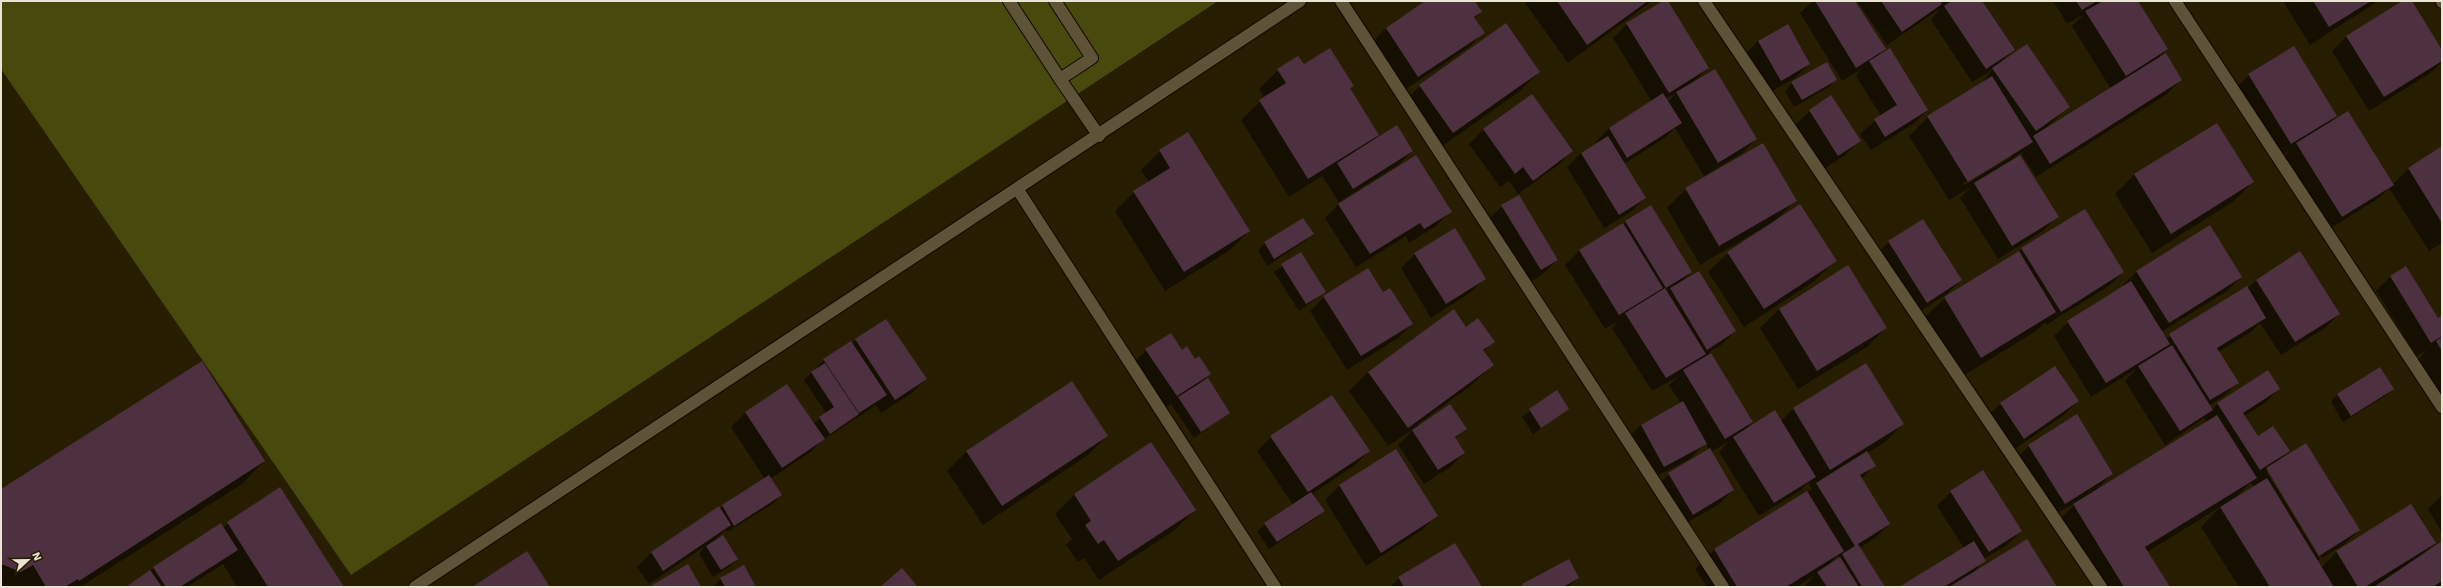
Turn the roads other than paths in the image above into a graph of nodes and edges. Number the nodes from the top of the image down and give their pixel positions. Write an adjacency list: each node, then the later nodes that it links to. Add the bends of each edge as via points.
1 (1009, 1): 7 (street)
2 (1055, 1): 7 (street, via 1092,58)
3 (1300, 1): 8 (street)
4 (1341, 1): 13 (street)
5 (1704, 1): 14 (street)
6 (2176, 1): 10 (street)
7 (1060, 79): 8 (street)
8 (1099, 136): 9 (street)
9 (1018, 190): 11 (street); 12 (street)
10 (2442, 407)
11 (415, 587)
12 (1275, 587)
13 (1723, 587)
14 (2101, 587)

